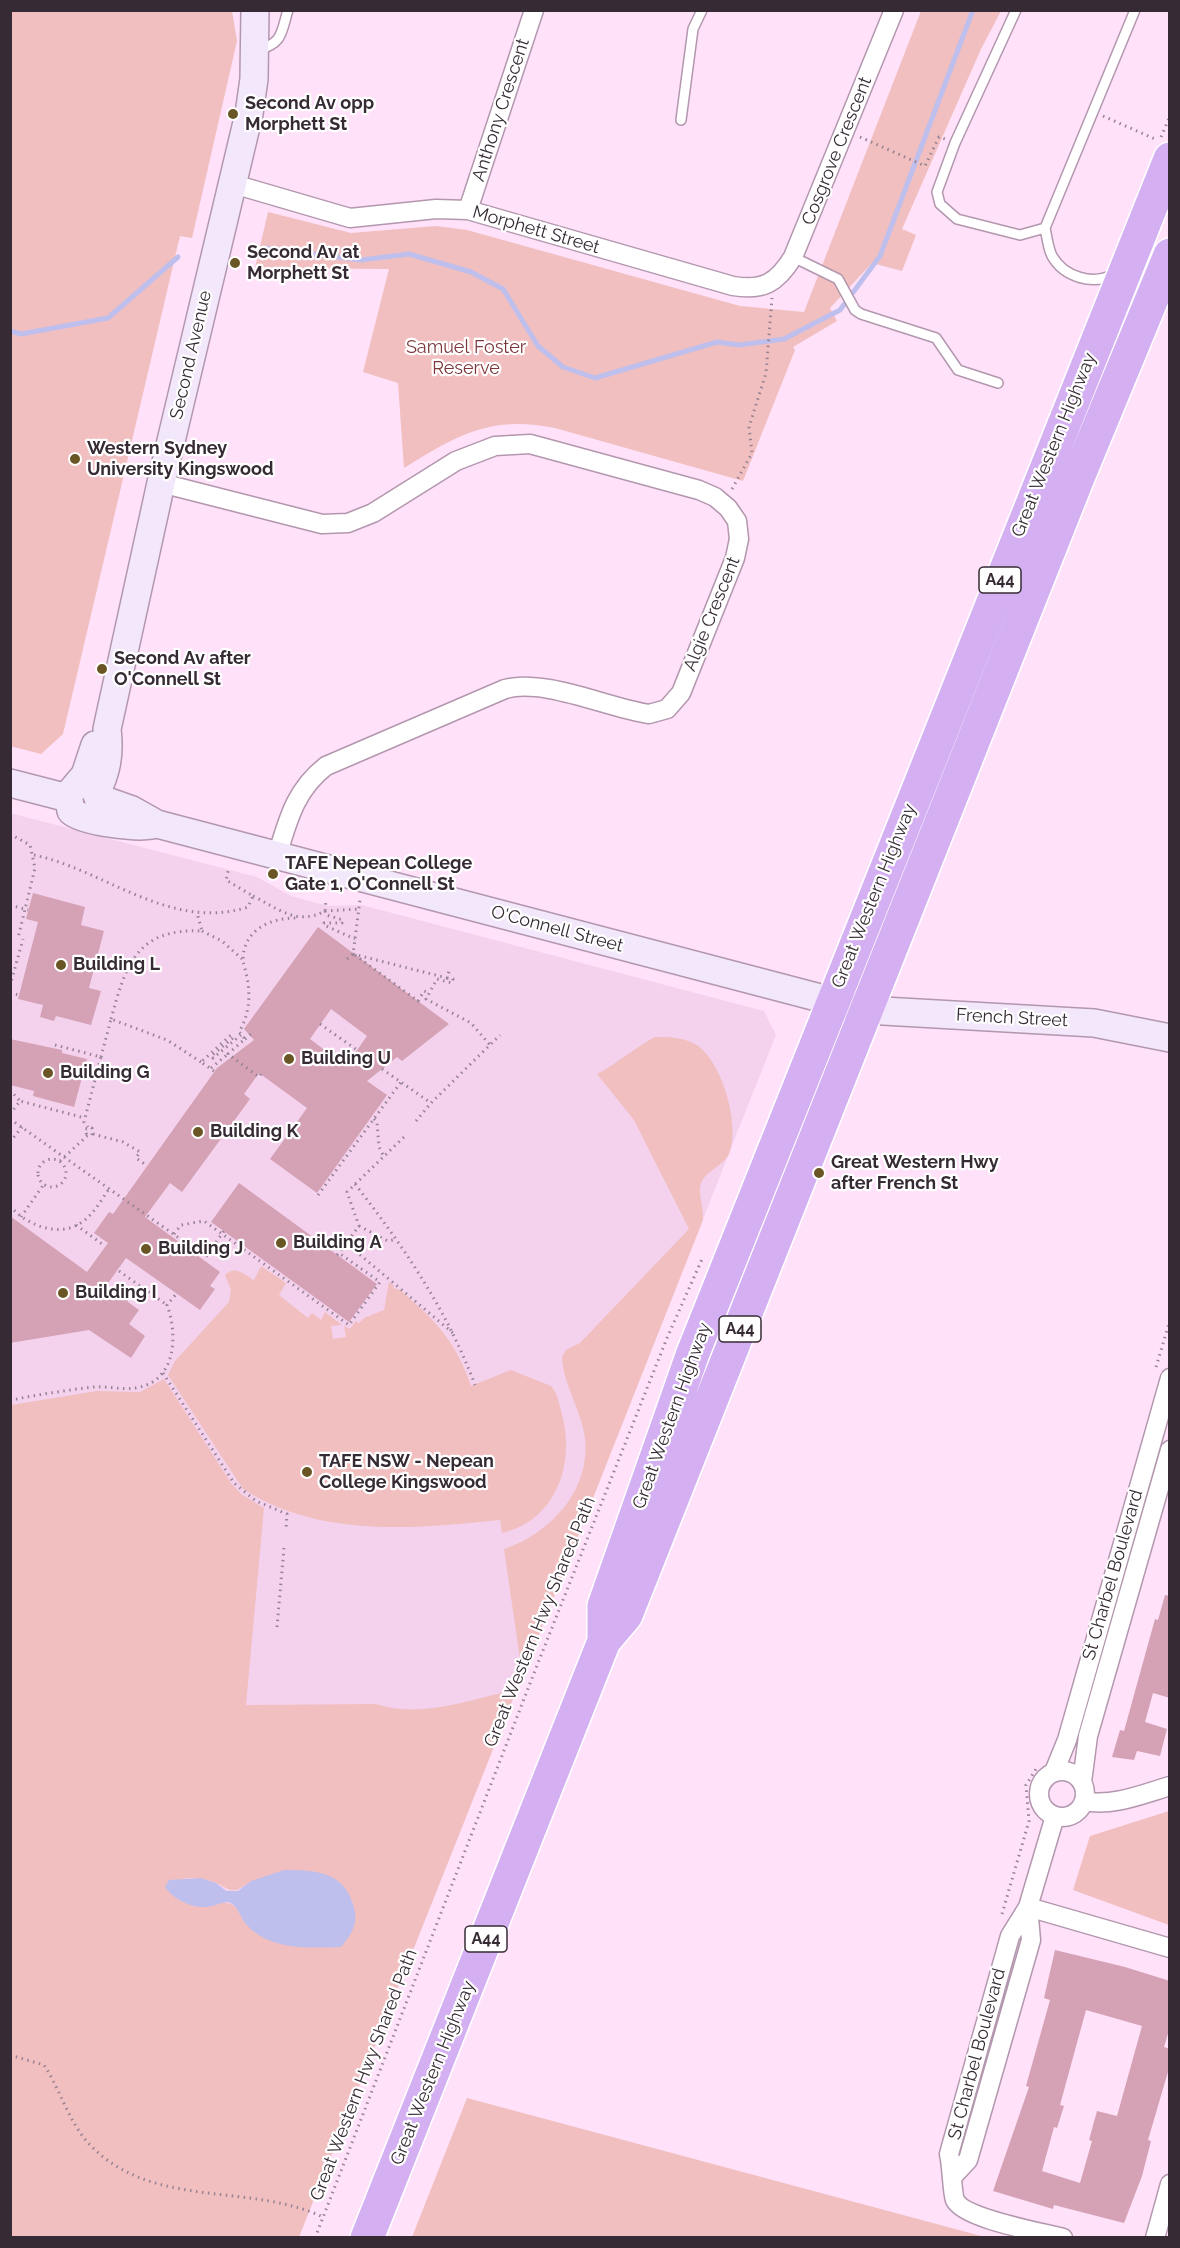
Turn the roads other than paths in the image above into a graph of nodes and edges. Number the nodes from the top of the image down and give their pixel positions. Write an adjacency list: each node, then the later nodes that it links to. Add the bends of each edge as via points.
1 (255, 10): 8 (street, Second Avenue)
2 (288, 10): 8 (lane, via 280,39 273,46)
3 (534, 10): 12 (street, Anthony Crescent)
4 (702, 10): 9 (lane, via 693,29)
5 (894, 10): 15 (street, Cosgrove Crescent)
6 (1016, 10): 13 (lane, via 955,142 937,192 940,204 957,219 1020,236)
7 (1135, 10): 13 (lane)
8 (255, 51): 11 (street, Second Avenue, via 252,97)
9 (681, 120)
10 (1164, 150): 16 (highway, Great Western Highway / A44)
11 (231, 183): 12 (street, Morphett Street, via 350,218 436,209); 19 (street, Second Avenue)
12 (468, 210): 17 (street, Morphett Street, via 733,286 753,288)
13 (1045, 228): 16 (lane, via 1051,254 1060,268 1076,276 1102,280)
14 (1170, 255): 23 (highway, Great Western Highway / A44)
15 (793, 257): 17 (street, Cosgrove Crescent); 18 (lane, via 838,279 855,310 864,316 936,338 958,370)
16 (1126, 264): 23 (highway, Great Western Highway / A44)
17 (770, 284)
18 (998, 383)
19 (161, 483): 21 (street, Second Avenue, via 107,729 110,748 105,776); 22 (street, Algie Crescent, via 303,520 337,525 368,516 456,460 495,446 518,443 699,490 723,503 737,521 738,549 681,693 667,709 650,714 542,688 505,689 326,766 295,800)
20 (10, 783): 21 (street, O'Connell Street)
21 (85, 799): 22 (street, O'Connell Street, via 132,810 156,824)
22 (277, 856): 23 (street, O'Connell Street)
23 (850, 1006): 24 (street, French Street, via 1094,1023); 35 (highway, Great Western Highway / A44, via 693,1353 604,1606 604,1641)
24 (1170, 1038)
25 (1170, 1378): 27 (street, St Charbel Boulevard)
26 (1170, 1450): 28 (street, St Charbel Boulevard, via 1088,1736)
27 (1054, 1772): 28 (street, via 1072,1773); 31 (street, via 1043,1780 1039,1794 1043,1808)
28 (1082, 1782): 30 (street)
29 (1170, 1786): 30 (street, via 1117,1801)
30 (1084, 1801): 31 (street, via 1076,1812)
31 (1055, 1816): 32 (street, St Charbel Boulevard)
32 (1028, 1907): 33 (street); 36 (street, St Charbel Boulevard, via 1031,1940 968,2160 954,2175 953,2197 966,2211)
33 (1170, 1948)
34 (1170, 2184): 37 (street)
35 (367, 2238)
36 (1063, 2238)
37 (1155, 2238)

